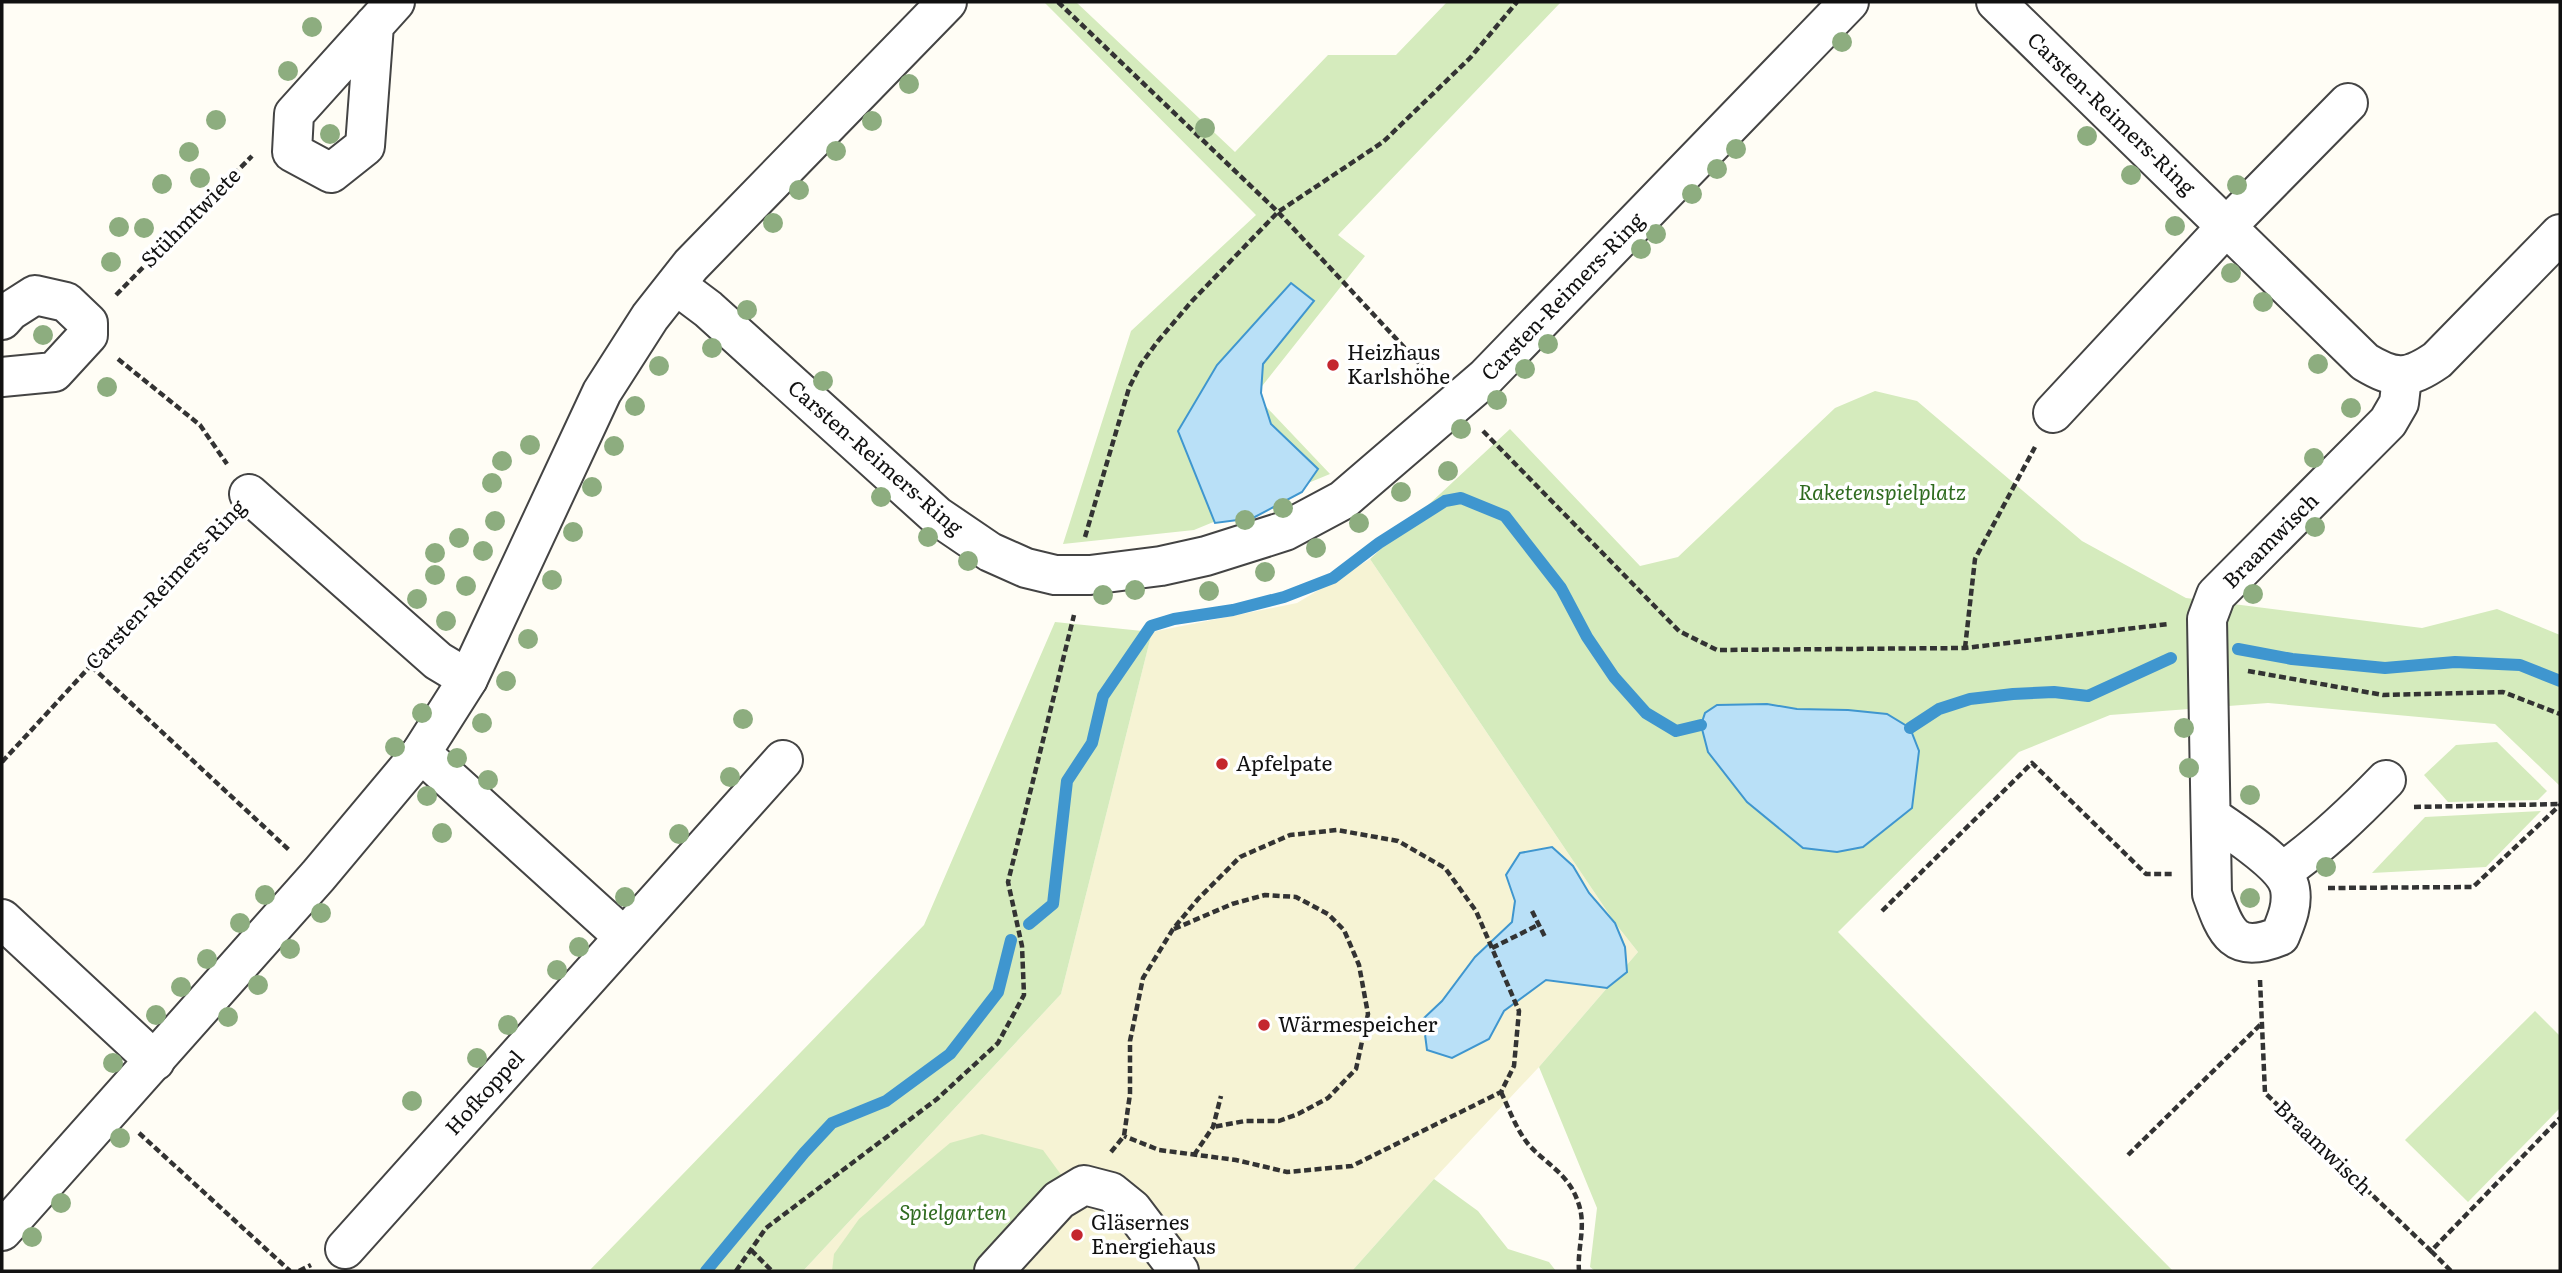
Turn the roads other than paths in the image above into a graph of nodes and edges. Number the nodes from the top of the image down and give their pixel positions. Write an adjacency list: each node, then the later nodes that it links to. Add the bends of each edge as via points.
1 (947, 2): 8 (street)
2 (1849, 2): 8 (street, Carsten-Reimers-Ring, via 1485,378 1343,500 1285,531 1161,566 1055,575 990,552 945,522)
3 (1996, 2): 6 (street, Carsten-Reimers-Ring)
4 (385, 13): 4 (street, via 294,114 292,152 331,173 365,146)
5 (2348, 103): 6 (street)
6 (2226, 227): 11 (street, Carsten-Reimers-Ring, via 2365,362); 12 (street)
7 (2560, 234): 11 (street, via 2443,355 2421,371)
8 (676, 285): 14 (street, via 644,325 602,392)
9 (2, 320): 10 (street, via 35,295 66,302 88,329 54,372)
10 (2, 377)
11 (2402, 377): 18 (street, Braamwisch, via 2399,403 2388,422 2216,595 2207,619)
12 (2053, 413)
13 (249, 494): 14 (street, Carsten-Reimers-Ring, via 438,660)
14 (468, 679): 15 (street)
15 (421, 753): 21 (street); 22 (street)
16 (783, 760): 21 (street, Hofkoppel)
17 (2386, 780): 19 (street, via 2303,857)
18 (2211, 816): 19 (street); 19 (street, Braamwisch, via 2212,894 2230,933 2240,941 2259,944 2280,936 2290,913)
19 (2287, 880)
20 (2, 919): 22 (street)
21 (624, 937): 24 (street, Hofkoppel)
22 (155, 1061): 23 (street)
23 (2, 1231)
24 (345, 1249)
25 (994, 1271): 26 (street, via 1059,1200 1084,1185 1111,1192 1132,1209)
26 (1179, 1271)

